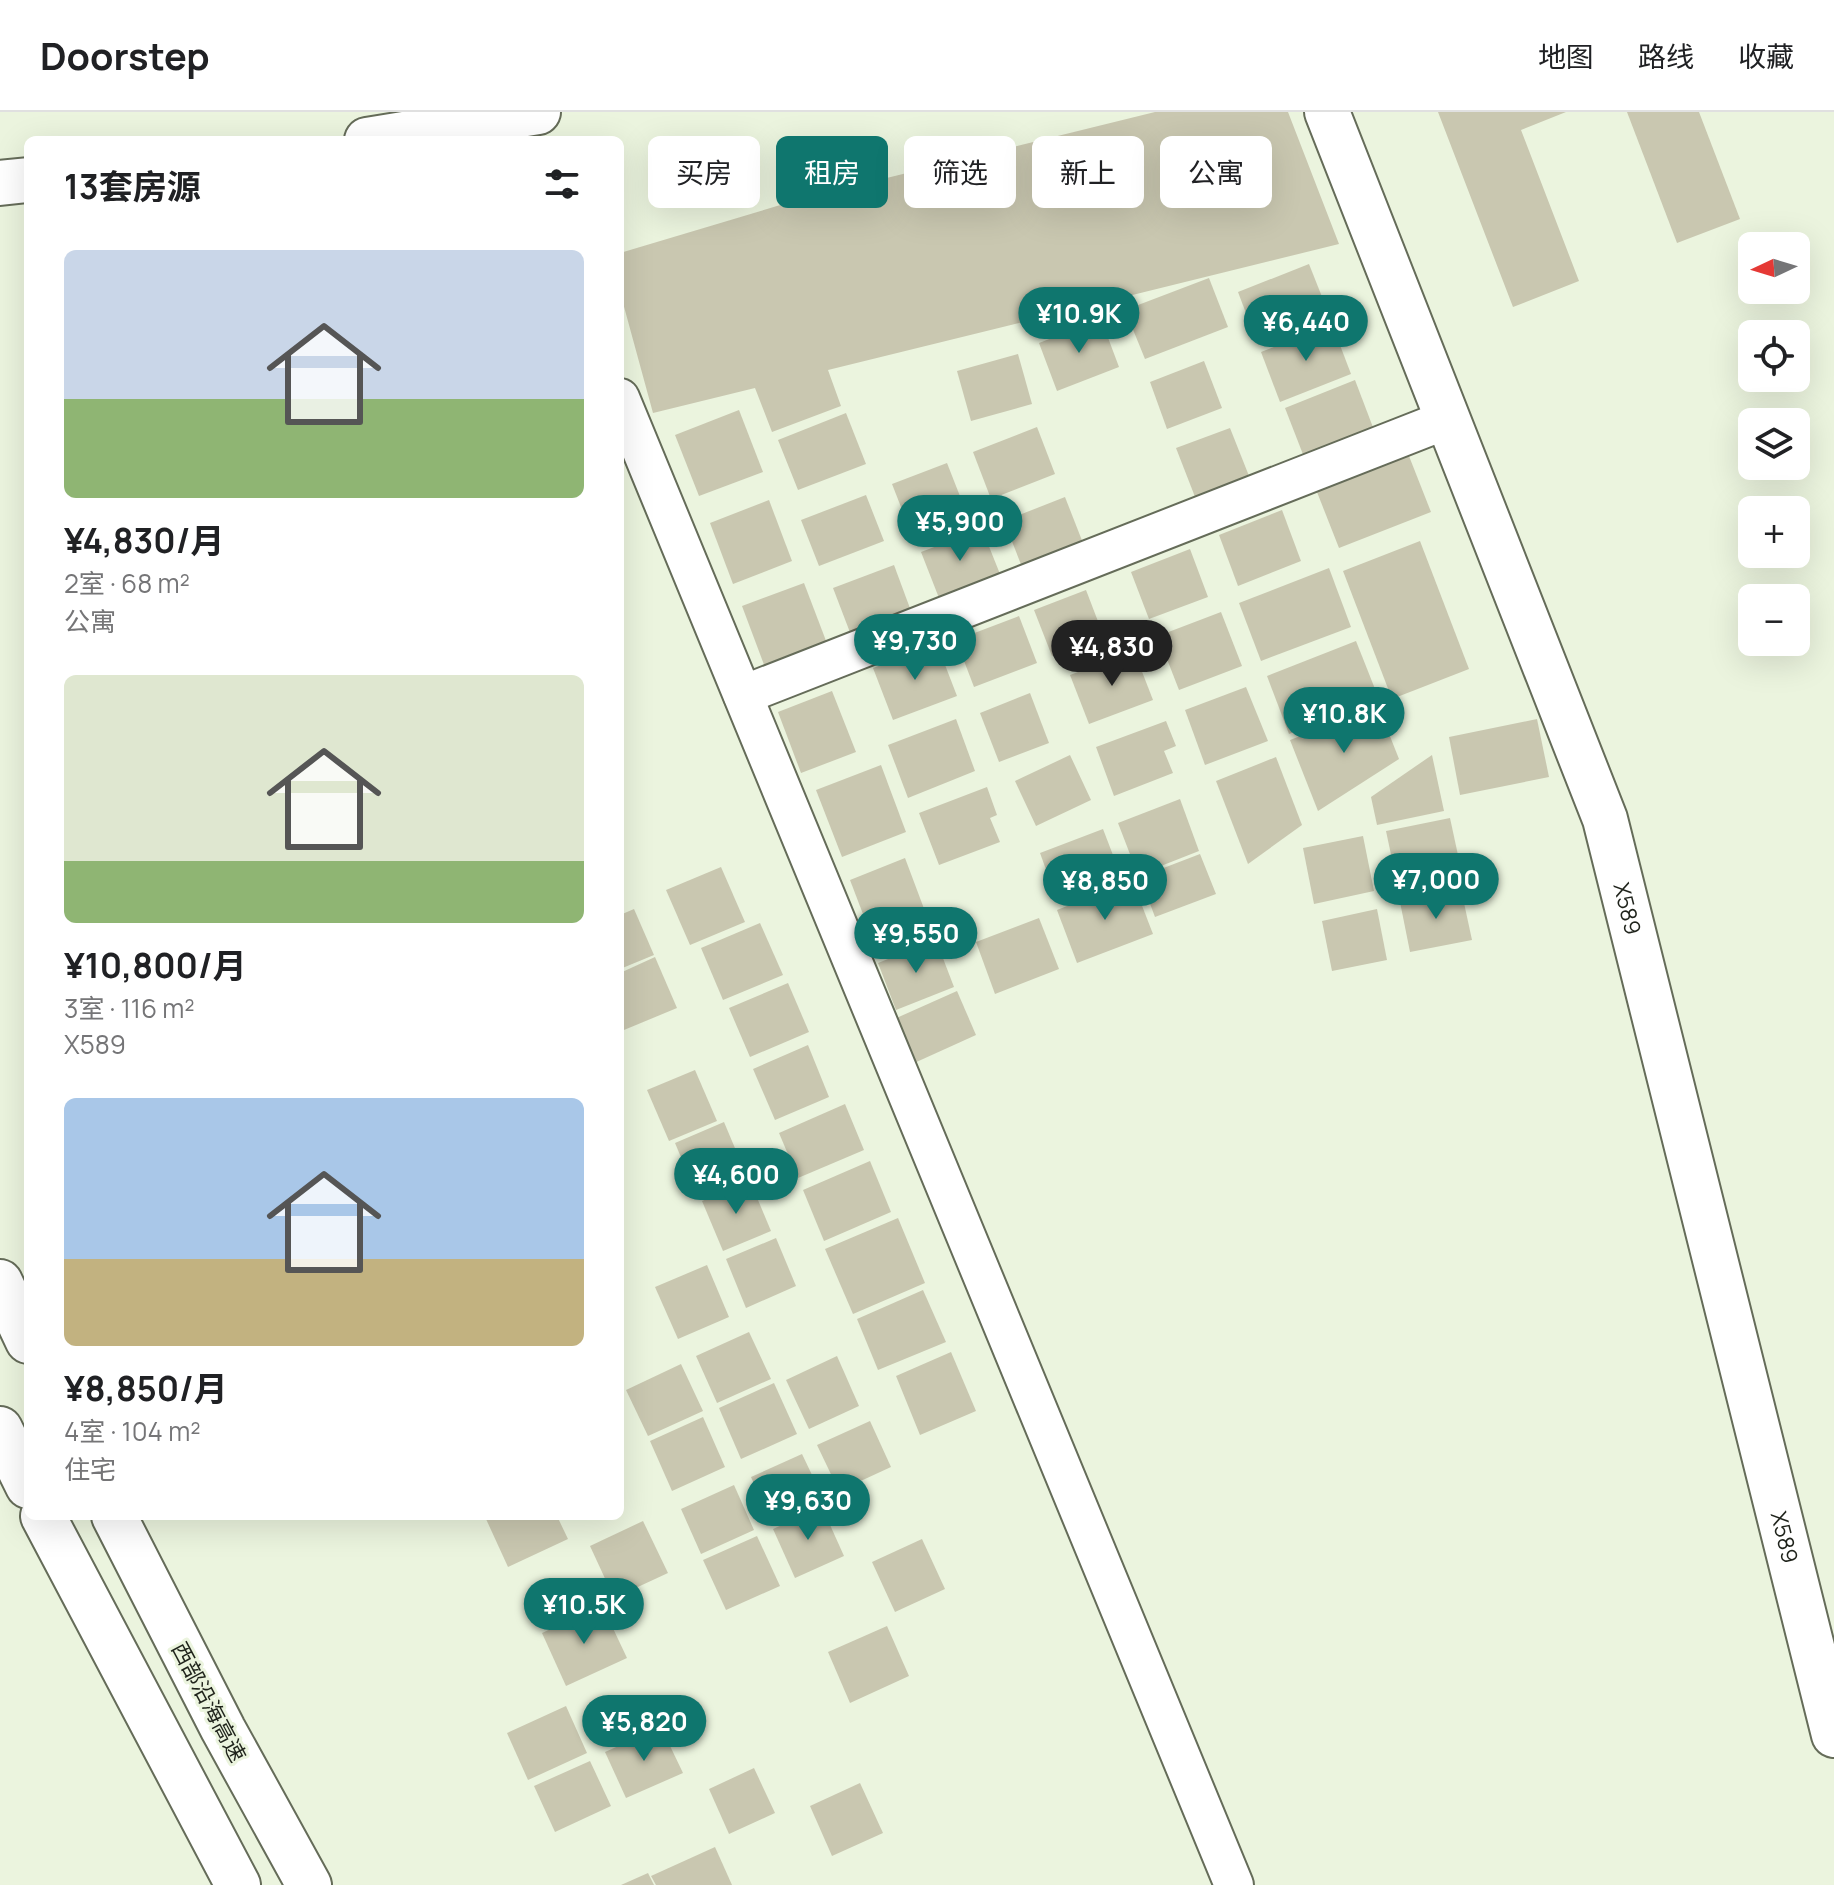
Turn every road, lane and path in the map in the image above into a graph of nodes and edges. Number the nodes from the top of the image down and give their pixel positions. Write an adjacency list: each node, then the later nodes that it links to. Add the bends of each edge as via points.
1 (536, 112): 3 (main road); 4 (street)
2 (1327, 112): 8 (main road, X589 / X589)
3 (391, 136)
4 (539, 136)
5 (24, 180): 6 (main road)
6 (0, 183)
7 (624, 408): 9 (street)
8 (1448, 419): 9 (street); 16 (main road, X589 / X589, via 1605,819)
9 (743, 695): 19 (street)
10 (0, 1282): 11 (main road)
11 (24, 1333)
12 (0, 1429): 13 (main road)
13 (24, 1478)
14 (45, 1520): 17 (main road)
15 (116, 1520): 18 (main road, 西部沿海高速)
16 (1834, 1735)
17 (238, 1885)
18 (309, 1885)
19 (1234, 1885)

